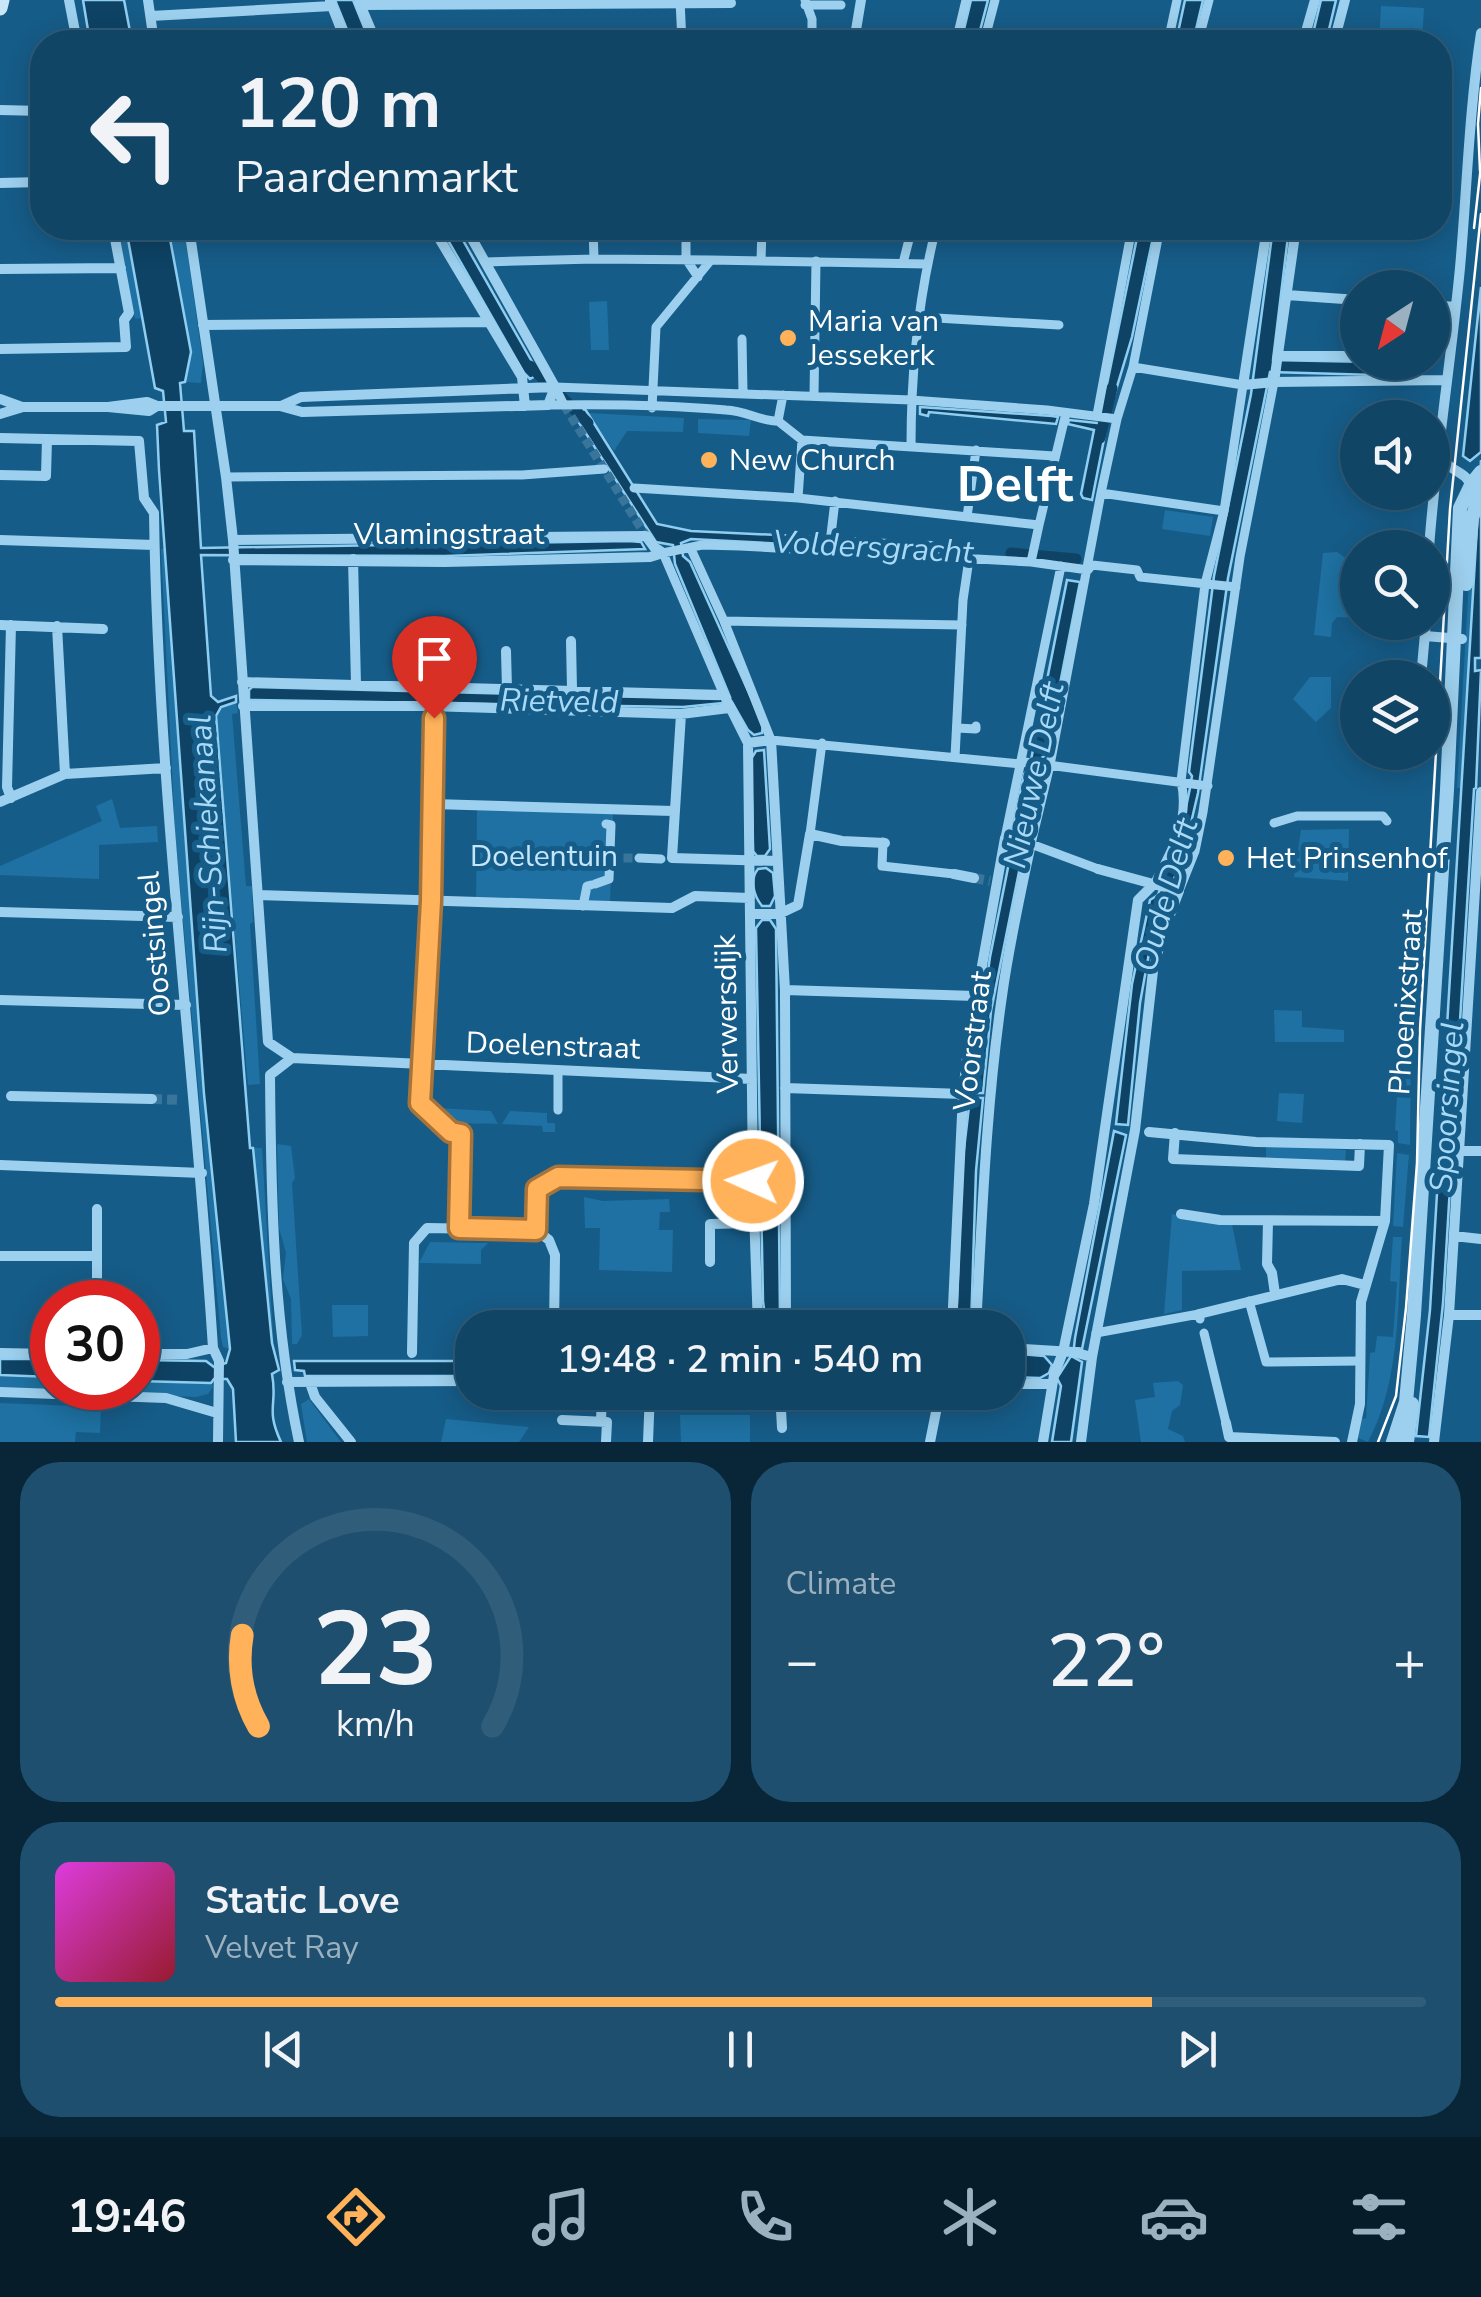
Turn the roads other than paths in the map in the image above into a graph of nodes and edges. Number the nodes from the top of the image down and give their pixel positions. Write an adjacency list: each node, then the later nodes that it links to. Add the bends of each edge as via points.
1 (2, 0): 19 (main road)
2 (69, 0): 21 (street)
3 (148, 0): 20 (street)
4 (860, 0): 27 (street)
5 (966, 0): 28 (street)
6 (995, 0): 29 (street)
7 (1177, 0): 30 (street)
8 (1209, 0): 31 (street)
9 (1315, 0): 32 (street)
10 (1345, 0): 33 (street)
11 (464, 1): 12 (street); 13 (street)
12 (590, 1): 14 (street)
13 (359, 2): 24 (street)
14 (680, 2): 17 (street); 25 (street)
15 (805, 2): 18 (street); 26 (street)
16 (330, 3): 20 (street); 23 (street)
17 (731, 3)
18 (841, 5)
19 (0, 8)
20 (151, 16): 22 (street)
21 (75, 30)
22 (153, 30)
23 (341, 30)
24 (371, 30)
25 (681, 30)
26 (812, 30)
27 (856, 30)
28 (959, 30)
29 (987, 30)
30 (1171, 30)
31 (1201, 30)
32 (1307, 30)
33 (1337, 30)
34 (1481, 33): 66 (street)
35 (0, 110): 36 (street)
36 (30, 110)
37 (30, 182): 38 (street)
38 (0, 183)
39 (115, 240): 60 (street)
40 (190, 240): 69 (street)
41 (441, 240): 68 (street)
42 (473, 240): 56 (street)
43 (593, 240): 52 (street)
44 (686, 240): 53 (street)
45 (762, 240): 55 (street)
46 (909, 240): 58 (street)
47 (933, 240): 59 (street)
48 (1130, 240): 99 (street)
49 (1158, 240): 76 (street, Voorstraat)
50 (1265, 240): 80 (street)
51 (1294, 240): 63 (street)
52 (594, 259): 53 (street); 56 (street)
53 (686, 259): 54 (street); 62 (street)
54 (711, 260): 55 (street); 62 (street)
55 (761, 261): 57 (street)
56 (485, 262): 86 (street)
57 (816, 262): 58 (street); 87 (street)
58 (903, 263): 59 (street)
59 (927, 264): 67 (street)
60 (120, 268): 61 (street); 73 (street, via 129,313 126,347)
61 (0, 270)
62 (698, 277): 81 (street, via 656,327)
63 (1287, 295): 64 (street); 75 (street)
64 (1340, 299)
65 (1450, 307): 66 (street)
66 (1455, 307): 71 (street)
67 (919, 317): 70 (street); 91 (street)
68 (489, 322): 69 (street); 82 (street)
69 (203, 325): 92 (street)
70 (1058, 325)
71 (1450, 330)
72 (742, 339): 83 (street)
73 (0, 349)
74 (1340, 356): 75 (street)
75 (1280, 358): 77 (street)
76 (1133, 367): 80 (street); 100 (street, Voorstraat)
77 (1273, 380): 78 (street); 80 (street); 134 (street)
78 (1340, 380)
79 (1446, 380): 89 (street)
80 (1247, 385): 118 (street)
81 (653, 389): 83 (street); 86 (street); 96 (street)
82 (524, 390): 86 (street, via 542,388); 93 (street, via 301,397); 94 (street)
83 (743, 393): 84 (street)
84 (764, 395): 85 (street); 97 (street)
85 (783, 395): 87 (street); 102 (street)
86 (552, 396): 90 (street); 90 (street); 94 (street)
87 (814, 396): 91 (street)
88 (0, 399): 95 (street)
89 (1444, 400)
90 (564, 405): 96 (street)
91 (911, 405): 101 (street); 106 (street)
92 (216, 406): 93 (street); 95 (street); 112 (street)
93 (280, 406): 94 (street, via 302,412)
94 (525, 406)
95 (23, 407): 98 (street)
96 (652, 408): 97 (street)
97 (747, 411): 102 (street)
98 (0, 414)
99 (1097, 416): 100 (street); 101 (street)
100 (1114, 418): 115 (street, Voorstraat)
101 (1065, 419): 108 (street)
102 (778, 421): 105 (street)
103 (0, 438): 104 (street)
104 (47, 439): 111 (street, via 46,476); 122 (street, Oostsingel, via 139,441)
105 (802, 440): 106 (street); 116 (street)
106 (911, 446): 107 (street)
107 (976, 450): 108 (street); 119 (street)
108 (1054, 456): 120 (street)
109 (604, 469): 112 (street)
110 (1450, 469): 114 (street)
111 (0, 474)
112 (226, 477): 127 (street)
113 (634, 488): 116 (street)
114 (1477, 488): 125 (street, Phoenixstraat); 125 (street, Phoenixstraat, via 1460,508)
115 (1101, 493): 118 (street); 132 (street, Voorstraat)
116 (798, 498): 117 (street)
117 (834, 501): 119 (street); 124 (street)
118 (1224, 510): 133 (street)
119 (968, 516): 120 (street)
120 (1039, 525): 128 (street)
121 (0, 540): 122 (street)
122 (154, 545): 159 (street, Oostsingel)
123 (656, 545): 126 (street); 127 (street, Vlamingstraat); 129 (street, Vlamingstraat, via 650,557); 148 (street)
124 (829, 545): 126 (street); 130 (street)
125 (1471, 548): 141 (street, Phoenixstraat)
126 (688, 549): 135 (street)
127 (233, 550): 129 (street, Vlamingstraat); 147 (street)
128 (1032, 558): 130 (street); 131 (street)
129 (353, 559): 144 (street)
130 (969, 559): 138 (street)
131 (1064, 566): 132 (street); 157 (street, Voorstraat)
132 (1085, 570): 133 (street, via 1137,570 1140,576); 158 (street, Voorstraat)
133 (1209, 584): 134 (street); 161 (street)
134 (1232, 587): 161 (street)
135 (724, 621): 138 (street); 153 (street)
136 (6, 625): 137 (street); 163 (street)
137 (57, 626): 139 (street); 160 (street)
138 (962, 626): 152 (street)
139 (103, 629)
140 (1450, 638): 141 (street)
141 (1458, 639): 254 (street, Phoenixstraat)
142 (571, 640): 146 (street)
143 (506, 652): 145 (street)
144 (356, 684): 145 (street); 147 (street)
145 (507, 689): 146 (street)
146 (572, 689): 148 (street)
147 (243, 695): 149 (street); 183 (street)
148 (726, 701): 150 (street); 154 (street, Verwersdijk)
149 (438, 708): 150 (street); 164 (street)
150 (681, 714): 166 (street)
151 (976, 726): 152 (street)
152 (957, 728): 156 (street)
153 (769, 741): 154 (street); 155 (street); 177 (street, Verwersdijk)
154 (751, 743): 176 (street, Verwersdijk)
155 (822, 743): 156 (street); 169 (street)
156 (956, 756): 157 (street)
157 (1023, 763): 158 (street); 170 (street, Voorstraat)
158 (1048, 765): 161 (street); 172 (street, Voorstraat)
159 (166, 768): 160 (street); 191 (street, Oostsingel)
160 (65, 774): 163 (street)
161 (1195, 784): 173 (street); 173 (street, via 1185,800)
162 (1481, 792): 185 (street)
163 (5, 800)
164 (433, 804): 165 (street); 186 (street)
165 (590, 808): 166 (street); 187 (street, via 591,816 611,824 609,879 588,886)
166 (673, 811): 175 (street)
167 (1387, 822): 168 (street, via 1382,816)
168 (1274, 823)
169 (810, 834): 171 (street); 190 (street, via 798,906)
170 (1007, 839): 172 (street); 194 (street, Voorstraat, via 993,882)
171 (884, 842): 179 (street, via 882,866)
172 (1029, 844): 178 (street); 240 (street, Voorstraat, via 998,1030)
173 (1181, 846): 181 (street); 182 (street)
174 (639, 858): 175 (street)
175 (667, 859): 176 (street)
176 (752, 861): 177 (street); 184 (street, Verwersdijk)
177 (772, 861): 190 (street, Verwersdijk)
178 (1098, 869): 181 (street)
179 (954, 874): 180 (street)
180 (974, 878)
181 (1157, 885): 182 (street); 249 (street, via 1138,900)
182 (1176, 890): 244 (street, via 1153,971 1135,1130)
183 (258, 895): 186 (street); 199 (street, via 268,1042)
184 (750, 898): 187 (street, via 695,896 672,908); 189 (street, Verwersdijk)
185 (1477, 899): 192 (street)
186 (431, 901): 187 (street); 200 (street)
187 (582, 906)
188 (0, 912): 191 (street)
189 (754, 914): 190 (street); 202 (street, Verwersdijk)
190 (776, 914): 193 (street, Verwersdijk)
191 (178, 916): 196 (street, Oostsingel)
192 (1477, 928): 197 (street)
193 (784, 990): 194 (street, Voorstraat); 203 (street, Verwersdijk)
194 (975, 996): 204 (street, Voorstraat)
195 (0, 1000): 196 (street)
196 (186, 1006): 208 (street, Oostsingel)
197 (1466, 1032): 198 (street); 214 (street)
198 (1481, 1032)
199 (292, 1058): 200 (street, Doelenstraat); 255 (street, via 270,1075 272,1222)
200 (422, 1063): 201 (street, Doelenstraat); 225 (street, via 420,1103 461,1134)
201 (558, 1072): 202 (street, Doelenstraat); 209 (street)
202 (752, 1079): 219 (street, Verwersdijk)
203 (784, 1088): 204 (street); 238 (street, Verwersdijk)
204 (963, 1094): 239 (street, Voorstraat)
205 (11, 1096): 206 (street)
206 (152, 1100)
207 (181, 1100): 208 (street)
208 (194, 1100): 218 (street, Oostsingel)
209 (558, 1110)
210 (1149, 1132): 211 (street)
211 (1175, 1133): 212 (street); 216 (street, via 1174,1159)
212 (1256, 1142): 213 (street); 216 (street)
213 (1360, 1144): 216 (street, via 1359,1166); 223 (street, via 1390,1145)
214 (1460, 1151): 215 (street); 227 (street)
215 (1481, 1151)
216 (1254, 1161)
217 (0, 1165): 218 (street)
218 (202, 1173): 246 (street, Oostsingel)
219 (753, 1181): 224 (street, Verwersdijk); 226 (street, via 558,1177 537,1189)
220 (96, 1209): 230 (street)
221 (1181, 1214): 222 (street)
222 (1268, 1221): 223 (street); 234 (street, via 1266,1264)
223 (1386, 1221): 233 (street)
224 (754, 1224): 231 (street, via 710,1224); 237 (street, Verwersdijk)
225 (459, 1228): 226 (street); 252 (street, via 427,1228 414,1242)
226 (536, 1230): 236 (street, via 555,1255)
227 (1454, 1236): 228 (street); 241 (street)
228 (1481, 1239)
229 (0, 1256): 230 (street)
230 (96, 1256): 232 (street)
231 (710, 1262)
232 (96, 1280)
233 (1365, 1285): 234 (street, via 1342,1278); 253 (street)
234 (1275, 1294): 235 (street)
235 (1249, 1301): 243 (street); 253 (street, via 1266,1362)
236 (554, 1310)
237 (760, 1310)
238 (783, 1310)
239 (953, 1310)
240 (977, 1310)
241 (1449, 1315): 242 (street); 282 (street)
242 (1481, 1315)
243 (1200, 1316): 244 (street)
244 (1096, 1333): 249 (street)
245 (1204, 1333): 268 (street)
246 (213, 1348): 251 (street); 265 (street, Oostsingel, via 219,1361)
247 (1025, 1349): 249 (street)
248 (0, 1353): 250 (street)
249 (1077, 1353): 256 (street); 277 (street)
250 (30, 1354)
251 (160, 1354)
252 (412, 1354)
253 (1360, 1361): 279 (street)
254 (1412, 1370): 280 (street); 281 (street)
255 (286, 1371): 257 (street); 271 (street)
256 (1054, 1375): 259 (street); 276 (street)
257 (309, 1380): 258 (street); 272 (street)
258 (455, 1381)
259 (1025, 1381)
260 (0, 1392): 265 (street, via 166,1398)
261 (601, 1410): 267 (street)
262 (649, 1410): 274 (street)
263 (781, 1410): 269 (street)
264 (936, 1410): 275 (street)
265 (217, 1414): 270 (street, Oostsingel)
266 (562, 1420): 267 (street)
267 (601, 1422): 273 (street)
268 (1226, 1423): 278 (street, via 1229,1437)
269 (782, 1428)
270 (218, 1442)
271 (299, 1442)
272 (351, 1442)
273 (606, 1442)
274 (648, 1442)
275 (930, 1442)
276 (1043, 1442)
277 (1082, 1442)
278 (1335, 1442)
279 (1352, 1442)
280 (1393, 1442)
281 (1407, 1442)
282 (1434, 1442)

